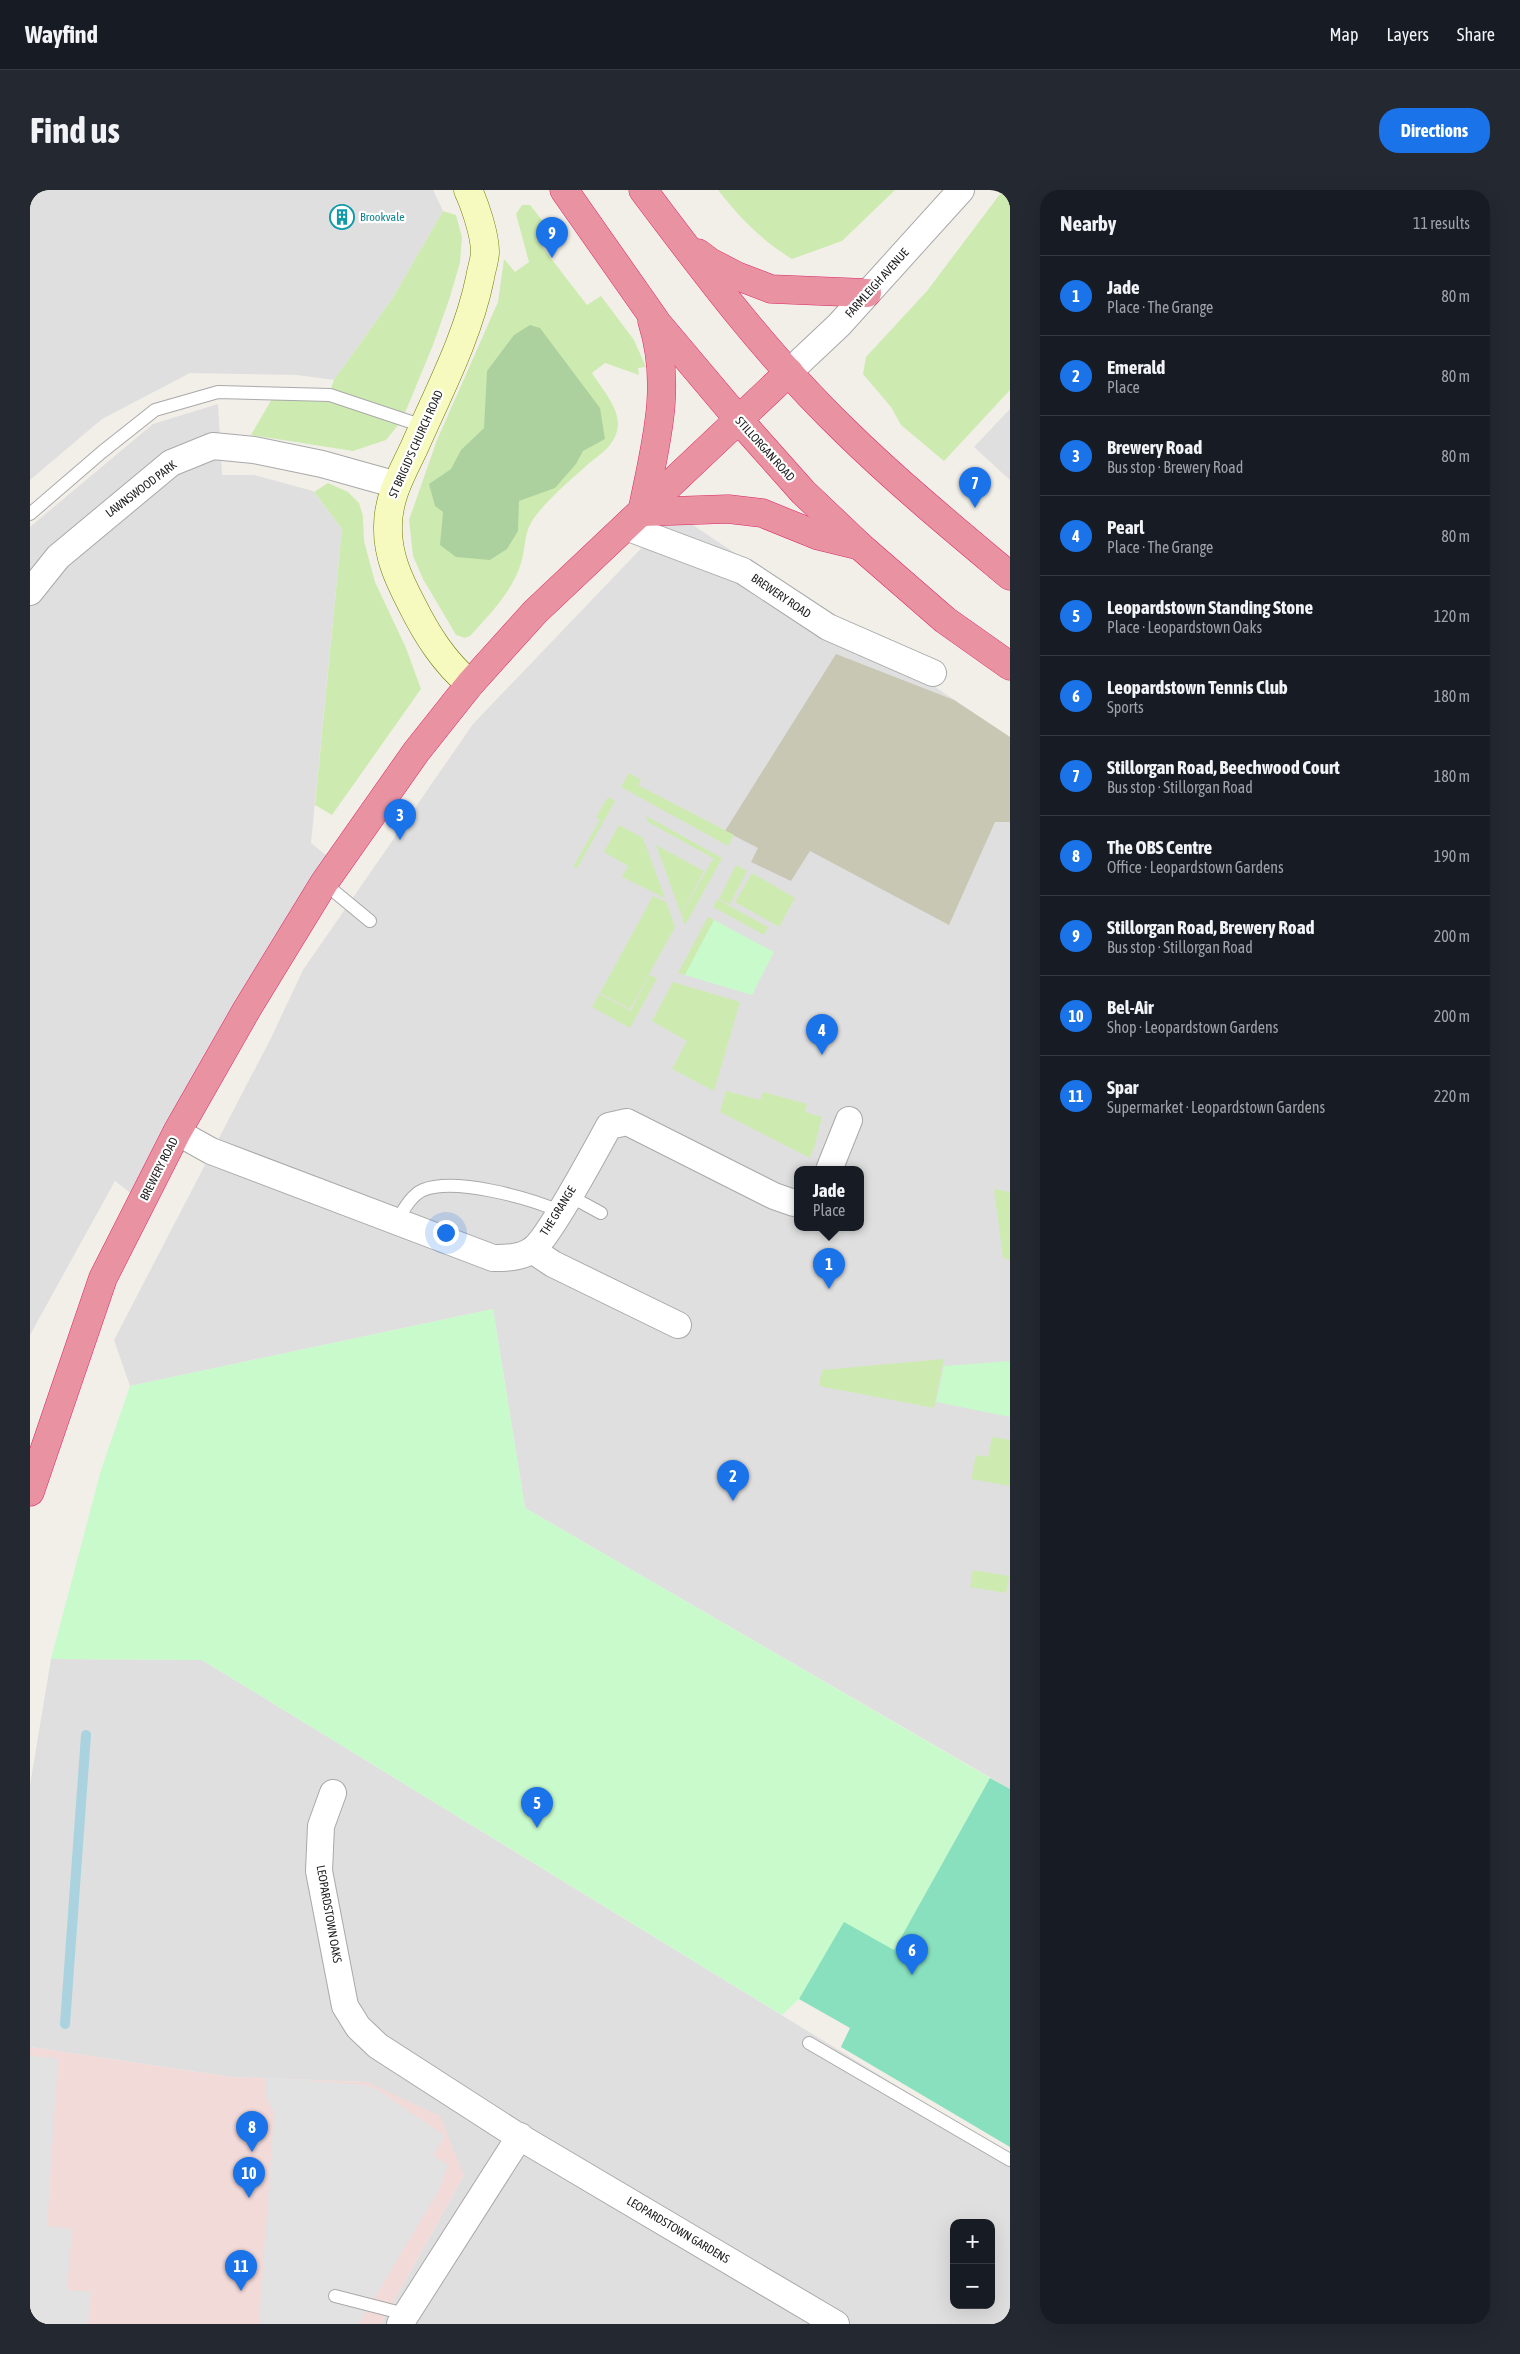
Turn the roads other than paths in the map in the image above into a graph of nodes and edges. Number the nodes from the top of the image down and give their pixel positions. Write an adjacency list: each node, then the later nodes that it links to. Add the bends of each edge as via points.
1 (468, 190): 10 (street, ST BRIGID'S CHURCH ROAD, via 485,251 475,303)
2 (564, 190): 7 (highway, STILLORGAN ROAD)
3 (643, 190): 5 (highway)
4 (961, 190): 6 (street, FARMLEIGH AVENUE)
5 (680, 240): 6 (highway, via 710,262 771,289); 8 (highway, via 724,298)
6 (867, 292): 8 (street, FARMLEIGH AVENUE, via 839,325)
7 (648, 310): 9 (highway, STILLORGAN ROAD); 13 (highway, via 659,349 663,389)
8 (789, 372): 9 (highway, BREWERY ROAD); 15 (highway, via 850,437)
9 (739, 420): 13 (highway, BREWERY ROAD); 14 (highway, STILLORGAN ROAD, via 804,492)
10 (423, 426): 11 (street, ST BRIGID'S CHURCH ROAD); 12 (lane, via 330,395 218,392 155,410)
11 (397, 485): 16 (street, LAWNSWOOD PARK, via 322,464 254,450 213,446 171,463 58,557); 19 (street, ST BRIGID'S CHURCH ROAD, via 389,504 388,528 396,573 437,649 452,669)
12 (30, 514)
13 (634, 520): 14 (highway, via 728,509 762,513 819,536); 18 (street, BREWERY ROAD, via 743,571 828,627); 19 (highway, BREWERY ROAD, via 535,612)
14 (861, 547): 17 (highway, STILLORGAN ROAD, via 945,620)
15 (1010, 576)
16 (30, 592)
17 (1010, 666)
18 (933, 672)
19 (470, 684): 20 (highway, BREWERY ROAD, via 416,752)
20 (324, 883): 21 (lane); 23 (highway, BREWERY ROAD)
21 (370, 921)
22 (849, 1120): 24 (street)
23 (177, 1132): 28 (street, via 210,1151); 31 (highway, BREWERY ROAD, via 103,1278)
24 (830, 1166)
25 (794, 1202): 26 (street, THE GRANGE, via 774,1196 627,1122 609,1126)
26 (564, 1203): 27 (lane); 28 (lane, via 442,1186 422,1190); 29 (street, THE GRANGE)
27 (601, 1213)
28 (396, 1222): 29 (street, via 493,1258 511,1258)
29 (532, 1250): 30 (street, via 553,1264)
30 (678, 1325)
31 (30, 1492)
32 (334, 1793): 33 (street, LEOPARDSTOWN OAKS, via 321,1826 319,1871)
33 (345, 2006): 35 (street, LEOPARDSTOWN GARDENS, via 358,2027 378,2046)
34 (809, 2044): 36 (lane)
35 (520, 2136): 38 (street); 39 (street, LEOPARDSTOWN GARDENS)
36 (1010, 2160)
37 (335, 2296): 38 (lane)
38 (402, 2319)
39 (836, 2324)

